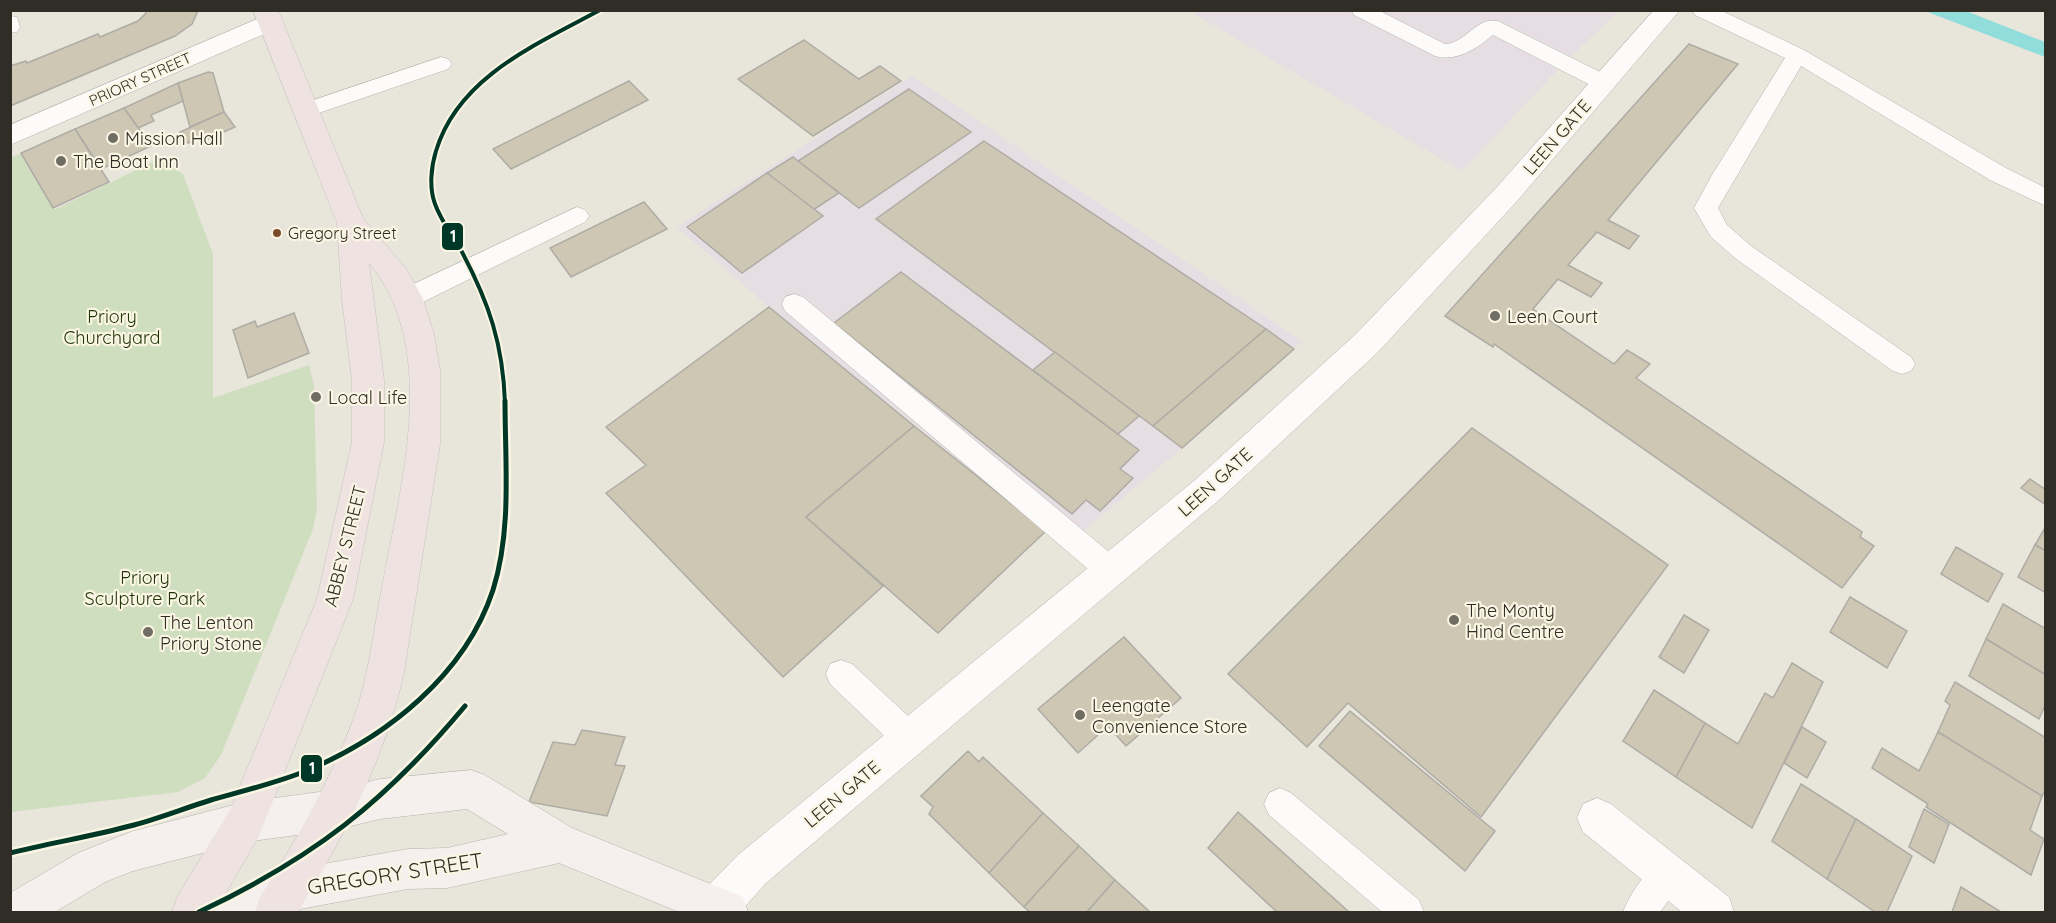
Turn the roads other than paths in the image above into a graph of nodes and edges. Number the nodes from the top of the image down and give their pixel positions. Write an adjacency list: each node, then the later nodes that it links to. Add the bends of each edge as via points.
1 (1362, 10): 5 (lane, via 1442,51 1462,48)
2 (1668, 10): 10 (street, LEEN GATE)
3 (1702, 10): 8 (lane)
4 (267, 16): 11 (main road, ABBEY STREET); 12 (street, PRIORY STREET)
5 (1487, 18): 10 (lane)
6 (10, 22): 7 (lane)
7 (10, 27)
8 (1797, 55): 13 (lane, via 1998,174); 18 (lane, via 1706,208 1719,231 1743,252)
9 (441, 64): 11 (lane)
10 (1604, 83): 19 (street, LEEN GATE, via 1380,330 1208,490)
11 (304, 111): 15 (main road, ABBEY STREET)
12 (10, 136)
13 (2046, 198)
14 (577, 216): 16 (lane)
15 (351, 223): 16 (main road, ABBEY STREET, via 391,270); 25 (main road, ABBEY STREET, via 368,380 369,442 335,599)
16 (408, 298): 23 (main road, ABBEY STREET, via 422,349 424,438 374,716)
17 (794, 304): 19 (lane)
18 (1902, 364)
19 (1111, 571): 21 (street, LEEN GATE)
20 (841, 674): 21 (lane)
21 (909, 738): 29 (street, LEEN GATE, via 752,869)
22 (1281, 804): 33 (lane)
23 (334, 810): 25 (street); 26 (street, via 380,799 471,789); 28 (main road, ABBEY STREET)
24 (1597, 818): 27 (street)
25 (245, 822): 30 (street, via 133,851 92,867); 31 (main road, ABBEY STREET)
26 (559, 843): 28 (street, GREGORY STREET, via 447,868 408,869); 29 (street)
27 (1667, 875): 34 (lane); 35 (street)
28 (282, 901): 32 (street, GREGORY STREET)
29 (723, 910)
30 (18, 912)
31 (192, 912)
32 (234, 912)
33 (1407, 912)
34 (1640, 912)
35 (1714, 912)

